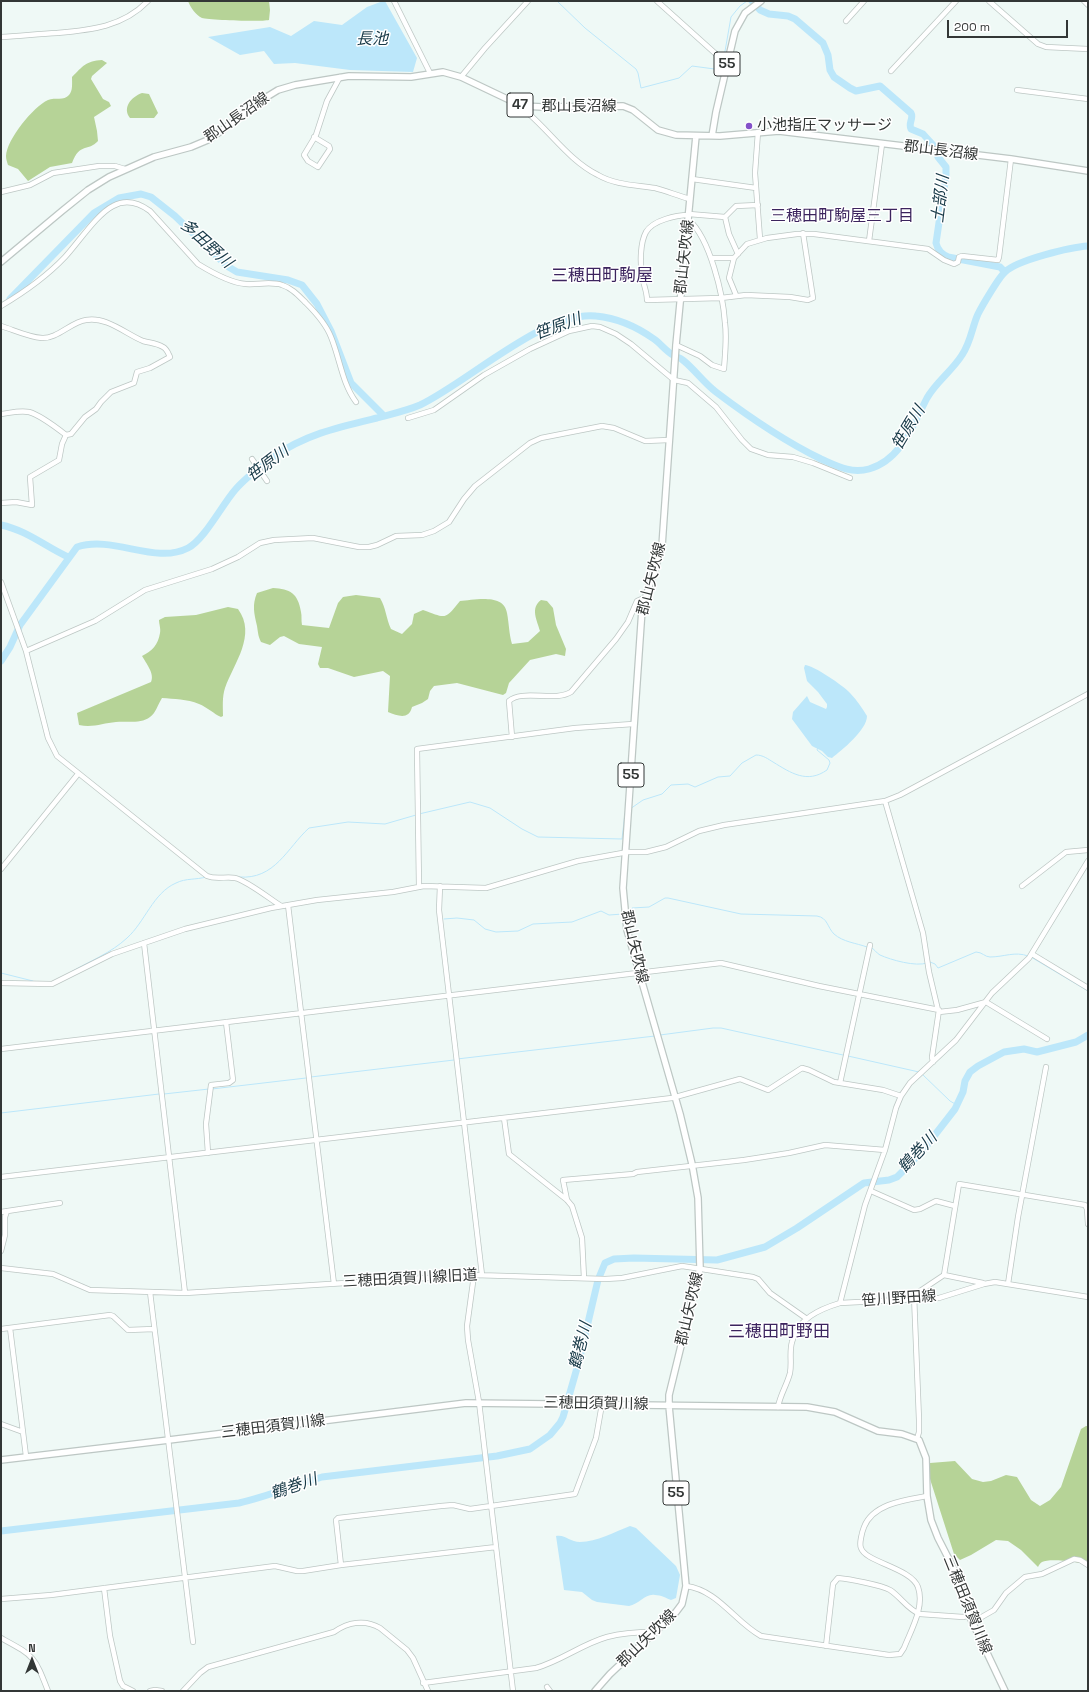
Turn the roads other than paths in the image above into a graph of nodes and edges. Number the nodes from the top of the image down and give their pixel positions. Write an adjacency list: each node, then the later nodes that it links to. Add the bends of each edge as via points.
1 (148, 1): 12 (street, via 129,16 108,26)
2 (394, 1): 16 (street)
3 (528, 1): 18 (street)
4 (657, 1): 14 (street)
5 (761, 1): 14 (main road, 55, via 741,18 735,30)
6 (864, 1): 11 (street)
7 (956, 1): 15 (street)
8 (989, 1): 13 (street, via 1038,44 1046,47)
9 (1084, 1): 10 (street)
10 (1088, 5)
11 (846, 21)
12 (1, 37)
13 (1088, 49)
14 (727, 64): 24 (main road, 55)
15 (891, 71)
16 (430, 73): 17 (main road, 郡山長沼線 / 47, via 411,77); 18 (main road, 郡山長沼線 / 47, via 443,72)
17 (340, 77): 25 (street); 28 (main road, 郡山長沼線 / 47, via 278,90 210,139)
18 (461, 77): 21 (main road, 郡山長沼線 / 47)
19 (1017, 90): 20 (street)
20 (1088, 99)
21 (526, 106): 23 (main road, 郡山長沼線 / 47, via 623,106 633,110 662,132); 33 (street, via 529,114 569,154 598,175 612,181 669,192)
22 (758, 132): 24 (main road, 郡山長沼線 / 47); 26 (main road, 郡山長沼線 / 47, via 779,131); 31 (street)
23 (696, 136): 24 (main road, 郡山長沼線 / 47); 30 (main road, 郡山矢吹線 / 55)
24 (712, 136)
25 (314, 137): 25 (street, via 304,156 318,167 329,152 329,147)
26 (882, 144): 27 (main road, 郡山長沼線 / 47); 39 (street)
27 (1011, 159): 29 (main road, 郡山長沼線 / 47); 39 (street, via 999,259 962,256 954,264 928,249)
28 (125, 169): 32 (street, via 99,166 53,173 30,185); 43 (main road, 郡山長沼線 / 47, via 88,190)
29 (1088, 171)
30 (692, 179): 31 (street); 33 (main road, 郡山矢吹線 / 55)
31 (756, 188): 34 (street)
32 (1, 192)
33 (690, 199): 35 (main road, 郡山矢吹線 / 55)
34 (758, 205): 36 (street, via 736,206); 38 (street)
35 (689, 216): 36 (street); 41 (street); 46 (main road, 郡山矢吹線 / 55); 46 (street, via 672,216 649,229 644,239 641,259 647,300)
36 (725, 217): 40 (street)
37 (802, 233): 38 (street); 39 (street); 44 (street, via 813,298 808,300)
38 (760, 239): 40 (street, via 747,244)
39 (869, 241)
40 (738, 254): 42 (street)
41 (712, 258): 42 (street); 45 (street)
42 (734, 258): 44 (street, via 729,280)
43 (1, 262)
44 (736, 295): 45 (street)
45 (721, 298): 46 (street); 49 (street, via 725,323 724,369)
46 (680, 299): 49 (main road, 郡山矢吹線 / 55)
47 (1, 306): 51 (street, via 63,259 102,214 113,206 132,202 150,211 198,264 206,269 244,284 279,284 292,290 326,326 347,386)
48 (1, 326): 54 (street, via 42,338 52,338 68,326 86,320 97,320 167,350 170,357 168,359 137,372 134,383 111,392 71,434)
49 (676, 346): 50 (main road, 郡山矢吹線 / 55)
50 (674, 379): 53 (street, via 616,334 600,327 589,326 569,331 530,349 484,375 434,410); 55 (main road, 郡山矢吹線 / 55); 57 (street, via 686,382 716,407 751,448 774,457 793,457 813,463)
51 (356, 402)
52 (1, 414): 54 (street, via 30,412)
53 (408, 418)
54 (66, 435): 59 (street, via 59,460 30,477 32,505)
55 (670, 440): 61 (main road, 郡山矢吹線 / 55, via 662,546); 62 (street, via 645,441 614,428 602,426 541,438 527,445 475,486 449,522 434,531 422,535 396,536 369,547 313,538 260,543 212,569 145,590 95,621)
56 (252, 459): 58 (street)
57 (850, 478)
58 (267, 481)
59 (1, 503)
60 (1, 582): 62 (street)
61 (646, 597): 64 (main road, 郡山矢吹線 / 55, via 640,624); 65 (street, via 637,601 626,624 571,692 563,696 532,696 509,701)
62 (26, 651): 66 (street, via 48,738 57,756)
63 (1088, 694): 67 (street)
64 (633, 724): 65 (street, via 604,725); 69 (main road, 郡山矢吹線 / 55)
65 (512, 737): 74 (street, via 417,749)
66 (78, 774): 71 (street); 76 (street, via 207,876 243,881)
67 (885, 801): 69 (street, via 724,825 699,831 666,847); 86 (street, via 923,933)
68 (1088, 850): 73 (street, via 1066,852)
69 (626, 853): 72 (street, via 557,866 486,888); 80 (main road, 郡山矢吹線 / 55, via 623,888 625,916)
70 (1088, 861): 79 (street)
71 (1, 869)
72 (440, 886): 74 (street); 84 (street, via 439,910)
73 (1022, 886)
74 (419, 887): 75 (street)
75 (288, 905): 76 (street); 87 (street)
76 (281, 906): 77 (street, via 191,927)
77 (144, 943): 81 (street, via 103,957 52,984); 89 (street)
78 (870, 945): 83 (street)
79 (1032, 954): 82 (street); 85 (street)
80 (639, 973): 83 (street, via 721,963); 84 (street); 96 (main road, 郡山矢吹線 / 55)
81 (1, 983)
82 (1088, 988)
83 (859, 994): 86 (street); 94 (street)
84 (449, 996): 87 (street); 98 (street)
85 (984, 1002): 86 (street, via 957,1010); 90 (street); 92 (street, via 956,1040)
86 (939, 1011): 92 (street)
87 (301, 1013): 88 (street); 99 (street)
88 (226, 1022): 89 (street); 101 (street, via 233,1080 229,1083 211,1085 206,1124)
89 (154, 1031): 91 (street); 102 (street)
90 (1047, 1039)
91 (1, 1049)
92 (933, 1062): 95 (street, via 910,1083)
93 (1046, 1067): 106 (street)
94 (840, 1084): 95 (street, via 884,1090); 96 (street, via 802,1068 768,1090 740,1079)
95 (901, 1096): 100 (street)
96 (675, 1097): 97 (street); 103 (main road, 郡山矢吹線 / 55)
97 (504, 1118): 98 (street); 107 (street, via 509,1154)
98 (464, 1123): 99 (street); 117 (street)
99 (317, 1140): 101 (street); 120 (street)
100 (885, 1150): 103 (street, via 825,1145 782,1155); 105 (street)
101 (208, 1153): 102 (street)
102 (169, 1157): 104 (street); 124 (street)
103 (693, 1167): 107 (street, via 563,1180); 115 (main road, 郡山矢吹線 / 55, via 699,1211)
104 (1, 1177)
105 (871, 1191): 109 (street, via 914,1210 936,1201); 127 (street, via 865,1205)
106 (1023, 1195): 109 (street, via 959,1184); 112 (street, via 1085,1205); 122 (street)
107 (567, 1200): 119 (street, via 572,1206 582,1238)
108 (60, 1203): 110 (street)
109 (955, 1206): 116 (street)
110 (7, 1211): 111 (street); 113 (street)
111 (1, 1212)
112 (1088, 1224)
113 (1, 1251)
114 (1, 1268): 123 (street, 三穂田須賀川線旧道, via 53,1274 90,1290)
115 (700, 1268): 119 (street, 三穂田須賀川線旧道, via 670,1267 622,1278); 128 (street, 三穂田須賀川線旧道, via 758,1279 770,1293); 134 (main road, 郡山矢吹線 / 55, via 669,1395)
116 (944, 1274): 121 (street); 126 (street, via 914,1295)
117 (482, 1275): 118 (street, 三穂田須賀川線旧道); 119 (street, 三穂田須賀川線旧道)
118 (474, 1276): 120 (street, 三穂田須賀川線旧道); 132 (street, via 467,1331)
119 (584, 1278)
120 (334, 1284): 124 (street, 三穂田須賀川線旧道)
121 (984, 1284): 122 (street, 笹川野田線); 126 (street, 笹川野田線, via 940,1298)
122 (1008, 1284): 125 (street, 笹川野田線)
123 (150, 1292): 124 (street, 三穂田須賀川線旧道); 131 (street)
124 (185, 1293)
125 (1088, 1297)
126 (914, 1299): 127 (street, 笹川野田線); 138 (street, via 919,1420)
127 (840, 1303): 128 (street, 笹川野田線, via 818,1310)
128 (807, 1319): 135 (street, 笹川野田線, via 796,1331 792,1342 790,1373)
129 (10, 1328): 130 (street); 131 (street, via 110,1315 128,1330); 137 (street)
130 (1, 1329)
131 (154, 1329): 139 (street)
132 (479, 1402): 133 (main road, 三穂田須賀川線); 139 (main road, 三穂田須賀川線); 143 (street)
133 (602, 1404): 134 (main road, 三穂田須賀川線); 143 (street, via 596,1438 575,1494)
134 (669, 1406): 135 (main road, 三穂田須賀川線); 148 (main road, 郡山矢吹線 / 55)
135 (778, 1408): 138 (main road, 三穂田須賀川線, via 824,1409 878,1431)
136 (1, 1424): 137 (street)
137 (23, 1432): 140 (street)
138 (917, 1439): 142 (main road, 三穂田須賀川線, via 922,1444 926,1458)
139 (169, 1440): 140 (main road, 三穂田須賀川線); 147 (street)
140 (26, 1456): 141 (main road, 三穂田須賀川線)
141 (1, 1460)
142 (926, 1496): 151 (street, via 899,1502 876,1511 868,1518 860,1546 862,1551 870,1556 914,1579 919,1592); 152 (main road, 三穂田須賀川線, via 933,1526 958,1577)
143 (491, 1506): 144 (street); 145 (street, via 467,1509 453,1505 338,1518 336,1520)
144 (496, 1547): 145 (street); 158 (street)
145 (341, 1565): 147 (street, via 297,1571 275,1566)
146 (1088, 1565): 153 (street, via 1074,1558 1042,1574 1025,1577 1006,1593 994,1610)
147 (185, 1579): 149 (street); 156 (street)
148 (686, 1586): 154 (main road, 郡山矢吹線 / 55, via 682,1604); 157 (street, via 696,1587 722,1604 756,1634)
149 (104, 1588): 150 (street); 161 (street, via 110,1636 121,1685)
150 (1, 1600)
151 (918, 1614): 152 (street); 157 (street, via 900,1654 889,1655); 157 (street, via 889,1590 837,1578 833,1584)
152 (970, 1616): 153 (main road, 三穂田須賀川線)
153 (973, 1622): 168 (main road, 三穂田須賀川線)
154 (654, 1632): 158 (street, via 608,1637 549,1664); 167 (main road, 郡山矢吹線 / 55)
155 (1, 1638): 160 (street, via 25,1651 34,1660)
156 (193, 1642)
157 (826, 1646)
158 (511, 1671): 159 (street); 166 (street)
159 (423, 1683): 164 (street, via 408,1650 376,1625 359,1622 343,1625 334,1632 208,1667); 165 (street)
160 (48, 1691)
161 (134, 1691)
162 (150, 1691): 163 (street)
163 (162, 1691)
164 (183, 1691)
165 (428, 1691)
166 (513, 1691)
167 (595, 1691)
168 (1005, 1691)

